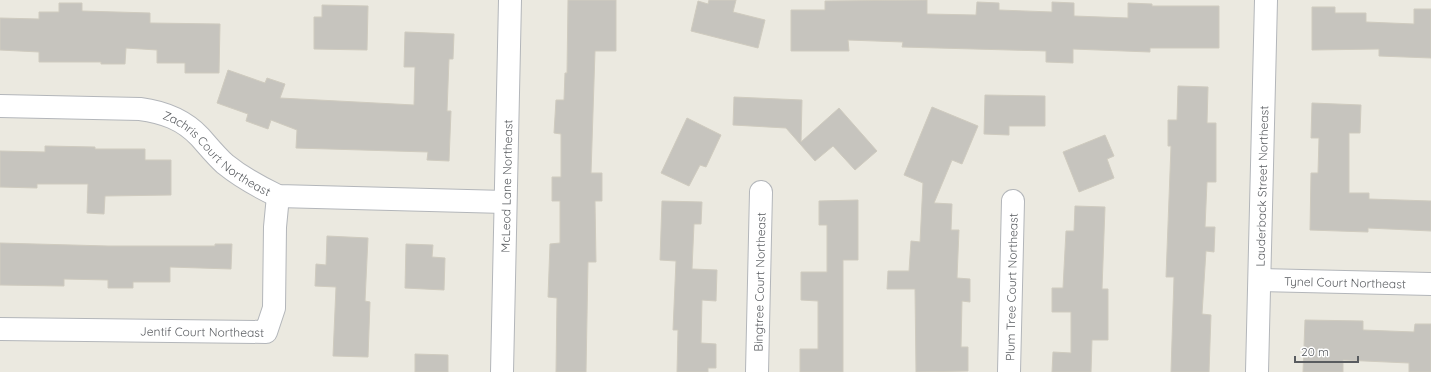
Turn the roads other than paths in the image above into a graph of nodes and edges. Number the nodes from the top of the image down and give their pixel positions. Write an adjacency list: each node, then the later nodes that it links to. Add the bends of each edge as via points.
1 (510, 0): 6 (street, McLeod Lane Northeast)
2 (1266, 0): 8 (street, Lauderback Street Northeast)
3 (0, 106): 5 (street, Zachris Court Northeast, via 140,109 160,112 179,120 198,135 229,167 257,186)
4 (761, 192): 12 (street, Bingtree Court Northeast)
5 (278, 196): 6 (street, Zachris Court Northeast); 10 (street, Jentif Court Northeast, via 274,308 266,332)
6 (505, 202): 11 (street, McLeod Lane Northeast)
7 (1013, 202): 13 (street, Plum Tree Court Northeast)
8 (1260, 280): 9 (street, Tynel Court Northeast); 14 (street, Lauderback Street Northeast)
9 (1431, 284)
10 (0, 328)
11 (502, 372)
12 (757, 372)
13 (1009, 372)
14 (1257, 372)

